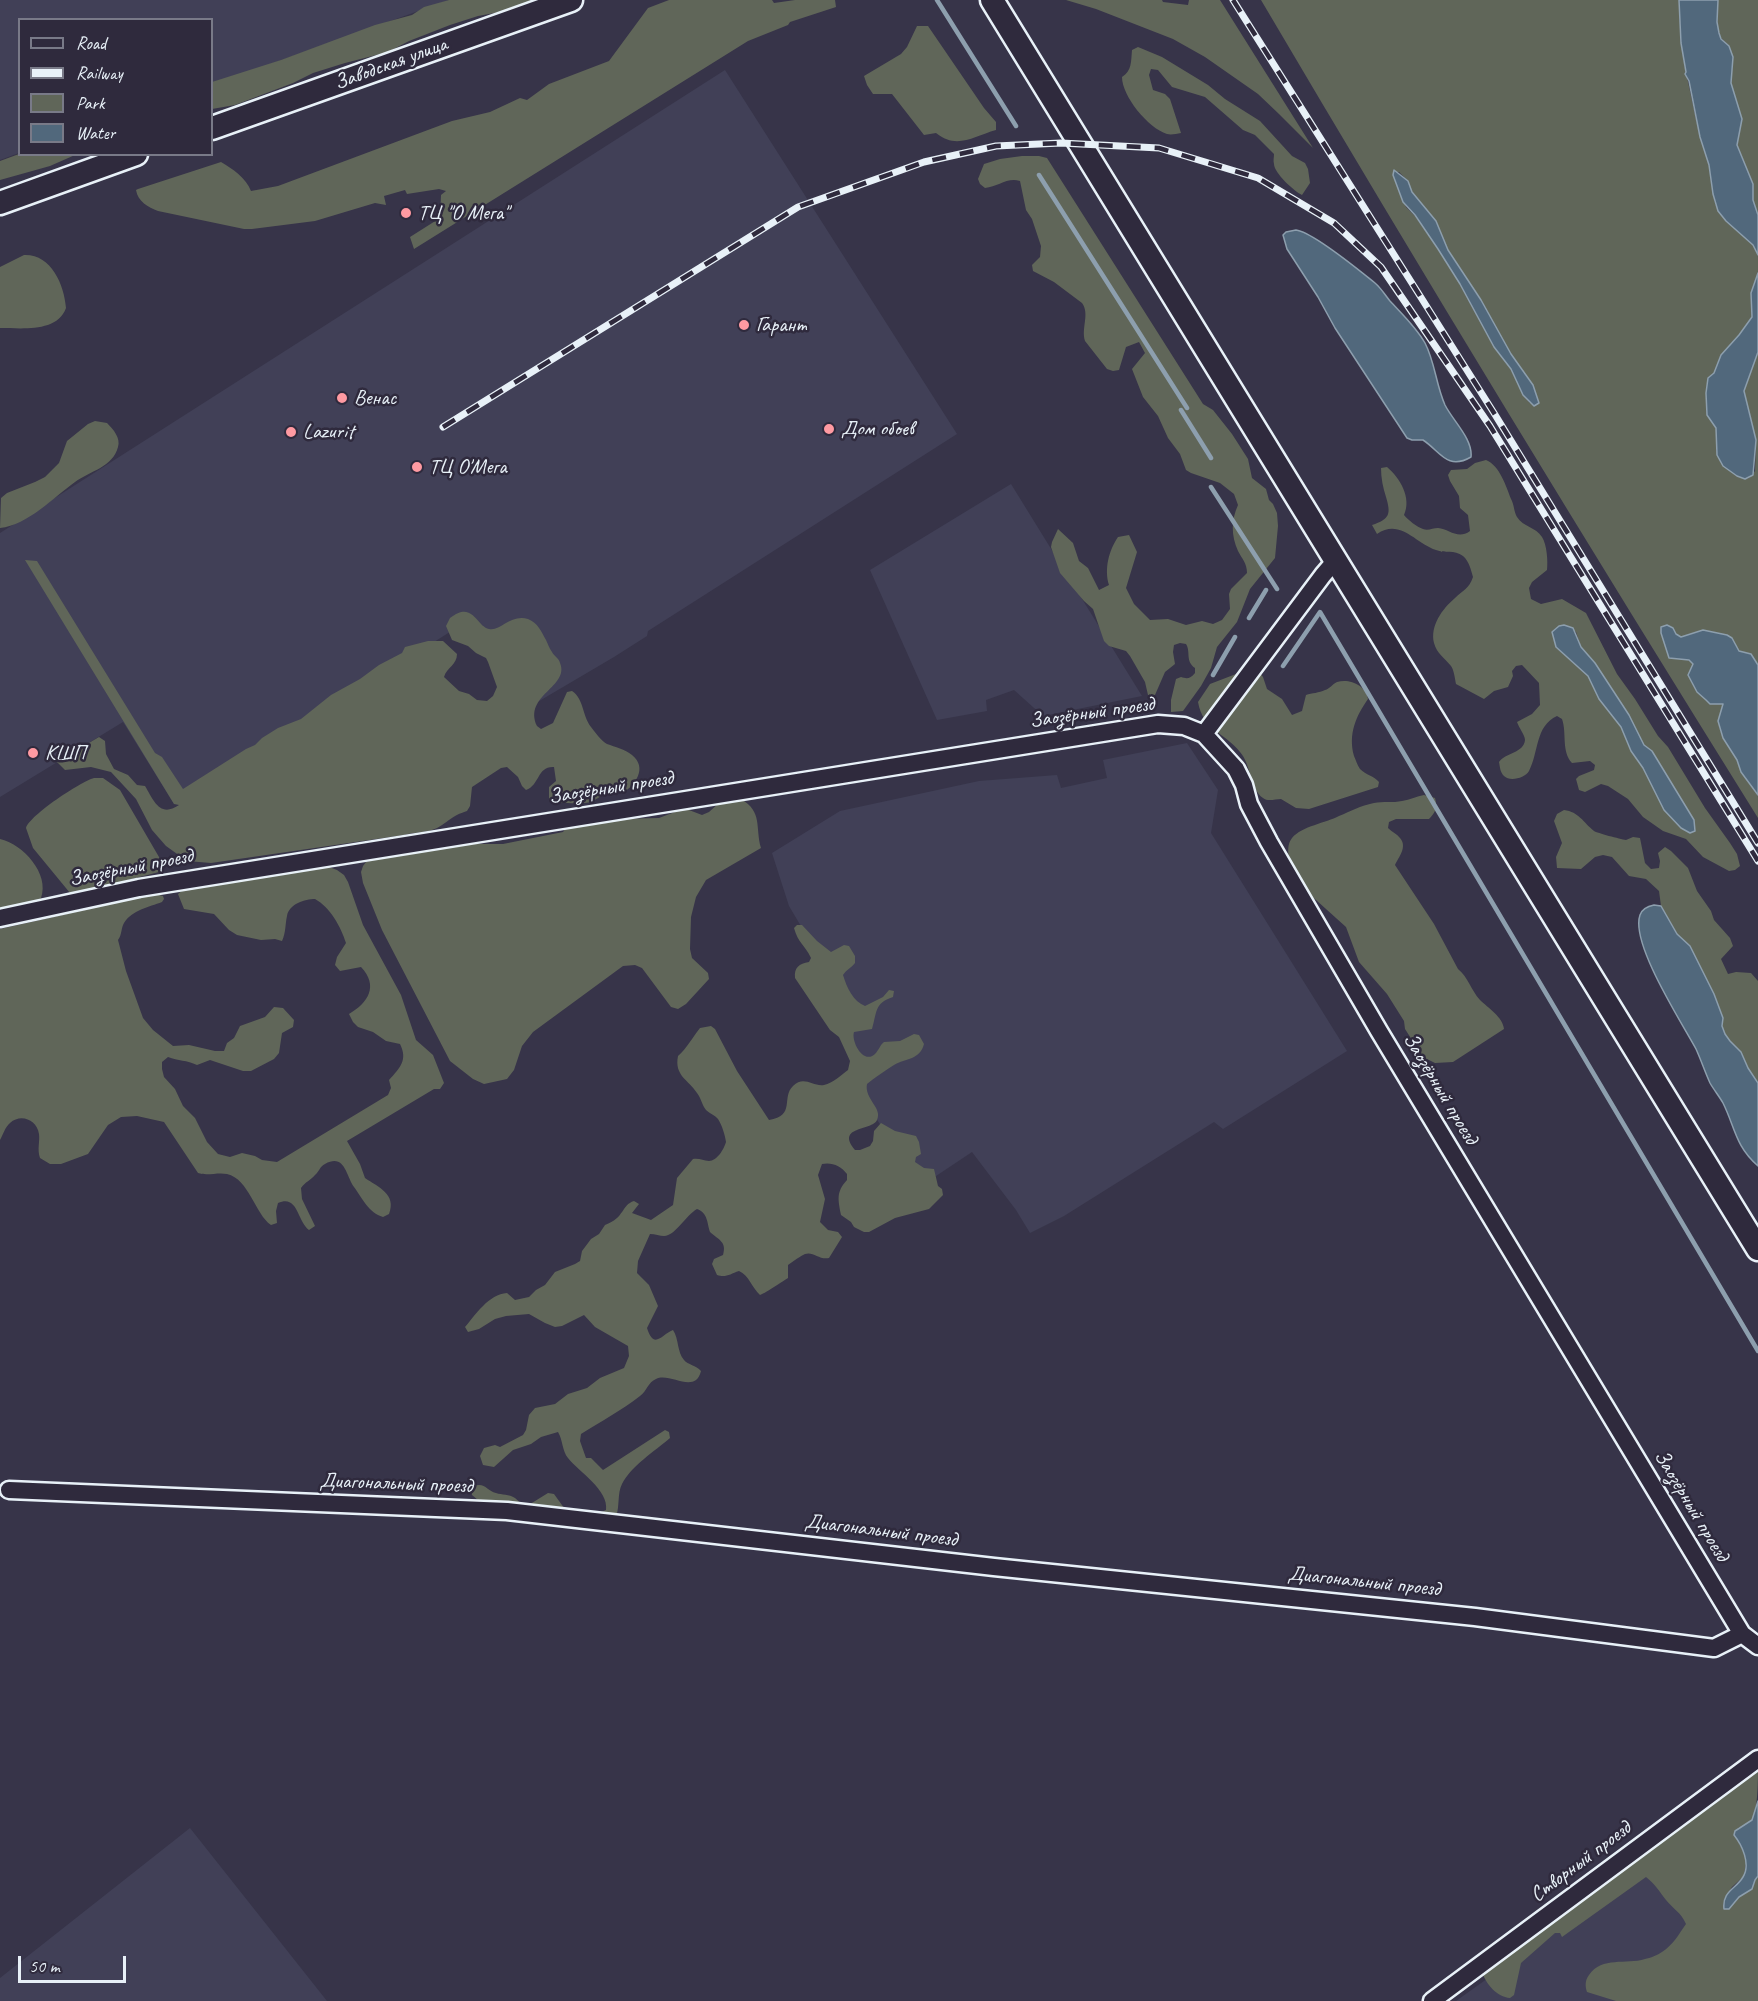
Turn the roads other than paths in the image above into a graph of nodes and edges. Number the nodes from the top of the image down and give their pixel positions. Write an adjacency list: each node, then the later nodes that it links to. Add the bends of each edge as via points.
1 (571, 0): 3 (main road, Заводская улица)
2 (992, 0): 6 (main road)
3 (213, 128)
4 (130, 156): 5 (main road)
5 (0, 203)
6 (1336, 561): 7 (street); 9 (main road)
7 (1204, 734): 8 (street, Заозёрный проезд, via 1184,726 1147,725 148,886); 11 (street, Заозёрный проезд, via 1236,769 1269,842 1379,1031)
8 (0, 918)
9 (1758, 1249)
10 (9, 1490): 11 (street, Диагональный проезд, via 507,1510 994,1567 1475,1617 1714,1648)
11 (1742, 1634): 12 (street, Заозёрный проезд)
12 (1758, 1646)
13 (1758, 1759): 14 (street, Створный проезд)
14 (1432, 2001)

